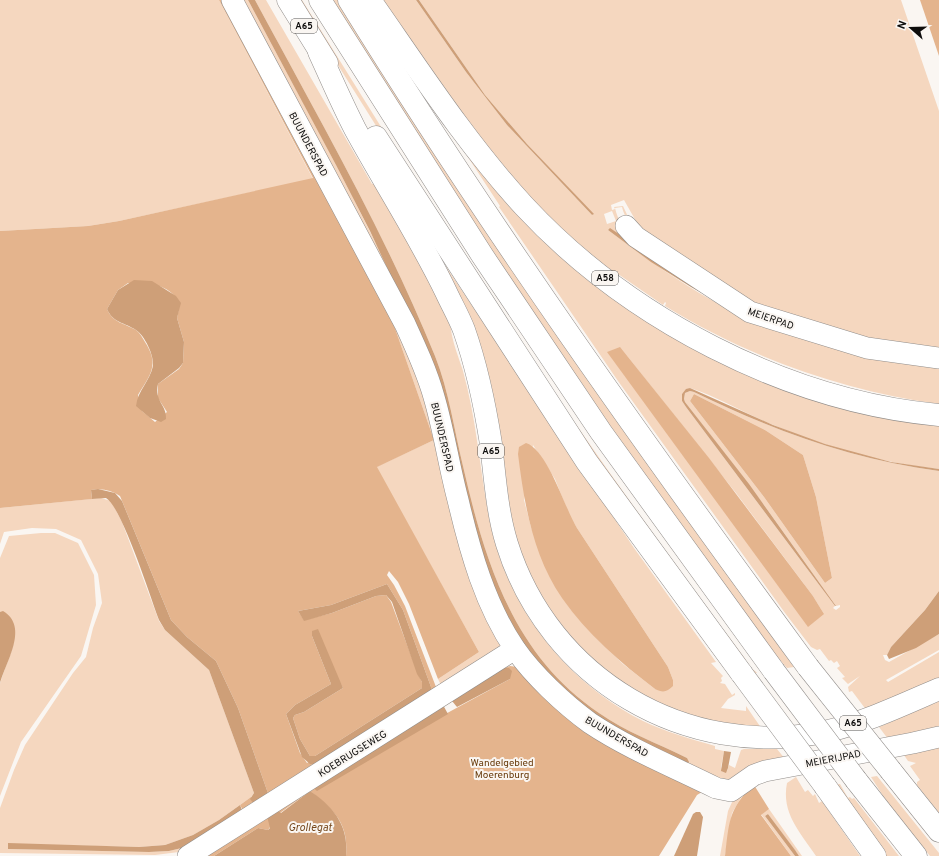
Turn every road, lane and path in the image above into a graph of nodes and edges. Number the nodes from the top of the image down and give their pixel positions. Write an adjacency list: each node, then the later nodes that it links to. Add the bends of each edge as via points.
1 (232, 0): 10 (street, BUUNDERSPAD, via 421,358 434,396 470,547 485,592)
2 (288, 0): 6 (highway, A65)
3 (320, 0): 17 (highway, A65, bridge, via 478,249 601,432 774,671)
4 (349, 0): 14 (highway, A65, bridge, via 501,238 622,412 808,667)
5 (370, 0): 9 (highway, A58, via 458,124 524,206 560,242 644,307 746,362 801,384 863,402)
6 (319, 52): 11 (highway, A65, via 355,128 437,274 463,328 480,388 508,545 530,598 570,652 610,686 651,711 713,733 736,736 784,737 824,732 860,721); 16 (highway, A65, bridge, via 587,462)
7 (626, 226): 8 (street, MEIERPAD, via 636,237 750,312 867,348)
8 (939, 358)
9 (939, 415)
10 (515, 649): 13 (street, BUUNDERSPAD, via 561,699 590,723 710,785); 15 (street, KOEBRUGSEWEG)
11 (939, 689)
12 (939, 736): 13 (street, MEIERIJPAD, via 765,771)
13 (730, 791)
14 (939, 831)
15 (188, 856)
16 (874, 856)
17 (916, 856)

